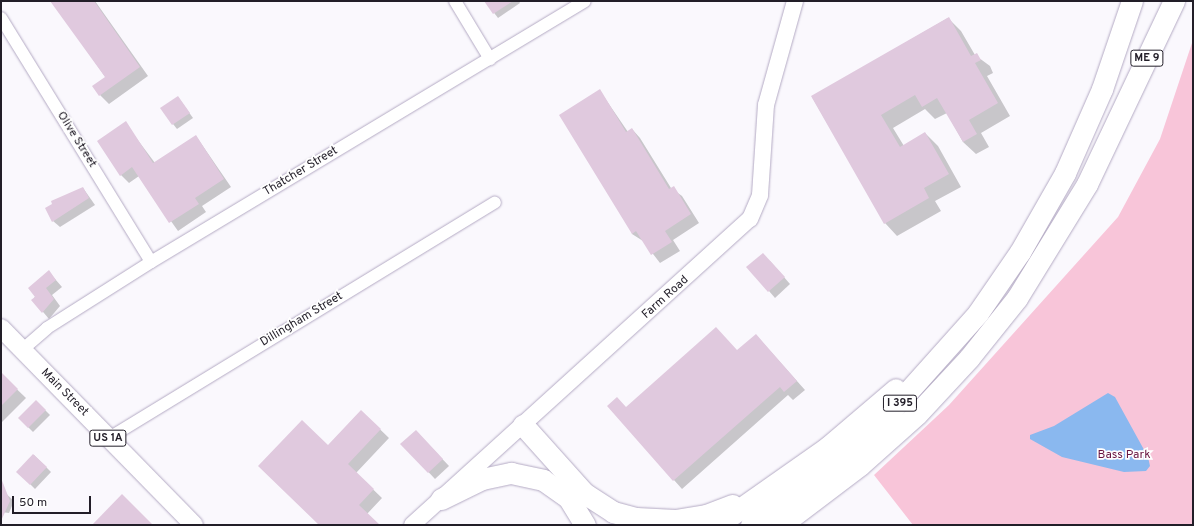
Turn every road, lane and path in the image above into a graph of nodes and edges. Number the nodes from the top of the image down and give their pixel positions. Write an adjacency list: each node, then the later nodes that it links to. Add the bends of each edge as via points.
1 (455, 1): 8 (street)
2 (585, 1): 8 (street, Thatcher Street)
3 (795, 1): 16 (street, Farm Road, via 766,105 760,195 750,219)
4 (1132, 1): 11 (highway, I 395, via 1081,139)
5 (1161, 1): 9 (highway, I 395)
6 (1174, 1): 9 (highway, ME 9)
7 (1, 18): 12 (street, Olive Street)
8 (490, 59): 12 (street, Thatcher Street)
9 (1120, 115): 15 (highway, I 395, via 1088,184 1039,266 982,343)
10 (496, 202): 17 (street, Dillingham Street)
11 (1020, 252): 18 (highway, via 959,324 900,384 845,434); 25 (highway, I 395, via 966,329 900,403 835,463)
12 (151, 262): 14 (street, Thatcher Street, via 47,328)
13 (1, 328): 14 (main road, Main Street / US 1A)
14 (22, 350): 17 (main road, Main Street / US 1A)
15 (930, 400): 26 (highway, I 395, via 860,465); 27 (highway, via 884,450)
16 (523, 425): 18 (highway, via 590,498 613,512 636,518 675,520 706,515 747,498); 19 (street, Farm Road); 20 (highway, via 534,452)
17 (108, 438): 21 (main road, Main Street / US 1A)
18 (793, 473): 24 (highway)
19 (441, 499): 20 (highway, via 482,479 511,473 543,480); 22 (street, Farm Road)
20 (572, 500): 23 (highway)
21 (194, 525)
22 (412, 525)
23 (585, 525)
24 (717, 525)
25 (751, 525)
26 (781, 525)
27 (801, 525)

